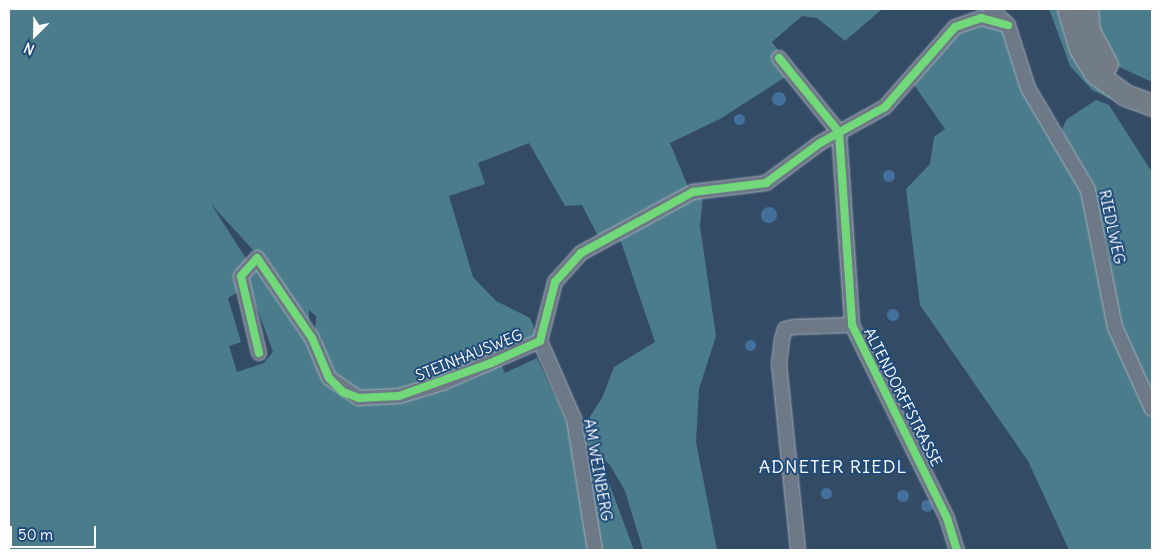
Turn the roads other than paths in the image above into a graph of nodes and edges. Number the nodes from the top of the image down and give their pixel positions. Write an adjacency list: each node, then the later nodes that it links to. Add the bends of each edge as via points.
1 (991, 9): 4 (street, RIEDLWEG)
2 (1068, 9): 7 (highway, via 1080,49 1095,73 1125,95)
3 (1087, 9): 6 (highway, via 1089,31 1103,60 1125,80)
4 (1008, 26): 8 (street, STEINHAUSWEG, via 981,18 955,27 885,107); 12 (street, RIEDLWEG, via 1028,88 1088,190 1115,327)
5 (779, 58): 8 (street)
6 (1152, 90)
7 (1152, 105)
8 (838, 132): 9 (street, ALTENDORFFSTRASSE); 10 (street, STEINHAUSWEG, via 766,183 693,192 581,252 555,282)
9 (852, 325): 14 (street, via 794,327 785,329 782,339 779,364); 15 (street, ALTENDORFFSTRASSE, via 947,518)
10 (540, 341): 11 (street, STEINHAUSWEG, via 442,383 399,396 359,398 329,378 312,338 258,258 241,276); 13 (street, AM WEINBERG, via 574,419)
11 (259, 353)
12 (1152, 409)
13 (596, 550)
14 (798, 550)
15 (957, 550)

